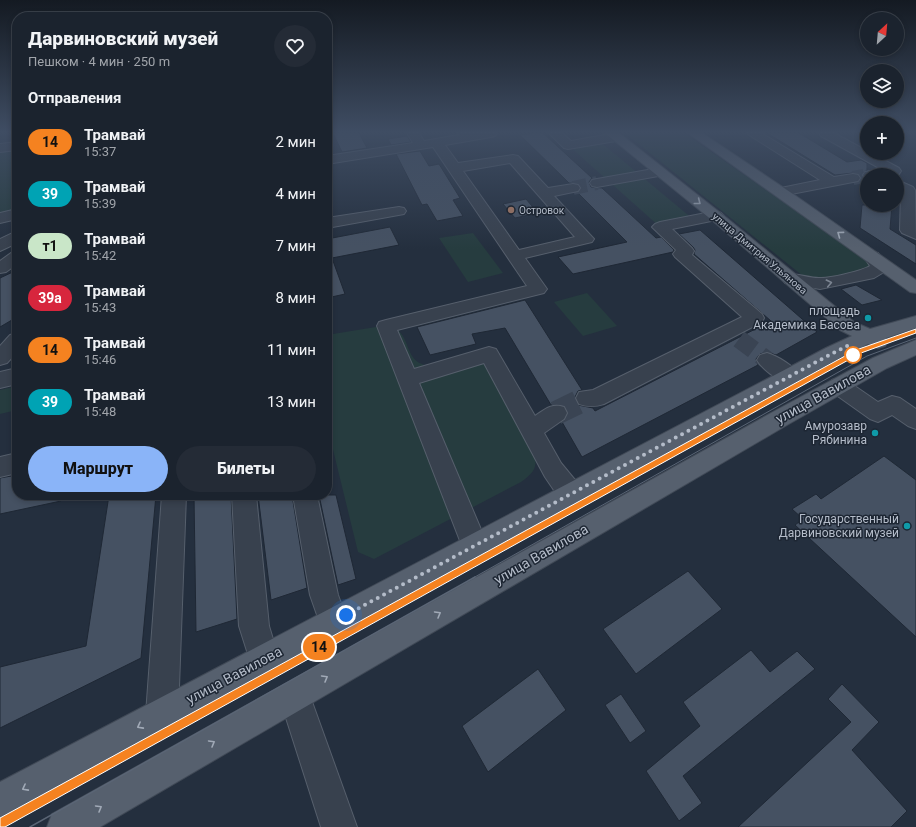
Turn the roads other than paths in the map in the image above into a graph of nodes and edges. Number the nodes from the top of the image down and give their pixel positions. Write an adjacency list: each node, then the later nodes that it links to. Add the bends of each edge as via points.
1 (456, 172): 21 (street)
2 (525, 172): 12 (street)
3 (659, 172): 8 (street); 15 (main road, улица Дмитрия Ульянова, one-way to 15)
4 (751, 172): 11 (main road)
5 (815, 172): 7 (street)
6 (860, 177): 7 (street)
7 (832, 182): 11 (street)
8 (597, 183)
9 (573, 188): 12 (street)
10 (904, 188): 18 (street, via 908,190 908,230)
11 (781, 192): 22 (main road, one-way to 11)
12 (546, 193): 21 (street, via 586,238)
13 (399, 211): 17 (street)
14 (12, 215): 16 (street)
15 (716, 216): 25 (main road, улица Дмитрия Ульянова); 38 (street, via 660,227 686,251 681,254 755,318 735,335 596,398)
16 (0, 218)
17 (332, 222)
18 (916, 234)
19 (12, 239): 20 (street)
20 (0, 246)
21 (515, 256): 35 (street, via 538,289 386,326)
22 (872, 257): 25 (street, one-way to 22, via 820,284 868,274 878,268 878,263); 26 (main road)
23 (12, 260): 24 (street)
24 (0, 268)
25 (791, 279): 28 (main road, улица Дмитрия Ульянова, via 847,326)
26 (916, 288)
27 (916, 322): 28 (main road, улица Вавилова)
28 (869, 336): 30 (main road, улица Дмитрия Ульянова); 33 (main road, улица Вавилова)
29 (12, 345): 31 (street)
30 (911, 354): 37 (main road, улица Вавилова)
31 (0, 358)
32 (767, 360): 33 (street)
33 (790, 376): 44 (main road, улица Вавилова)
34 (12, 377): 36 (street)
35 (407, 379): 41 (street, via 489,354); 48 (street)
36 (0, 380)
37 (838, 386): 40 (street, via 878,413 892,404); 51 (main road, улица Вавилова, one-way to 37)
38 (587, 398)
39 (556, 413): 41 (street)
40 (916, 420)
41 (531, 430): 44 (street, via 553,470)
42 (12, 464): 43 (street)
43 (0, 467)
44 (571, 494): 48 (main road, улица Вавилова)
45 (174, 500): 52 (street)
46 (244, 500): 50 (street, via 254,626)
47 (306, 500): 49 (street, via 324,595)
48 (475, 546): 49 (main road, улица Вавилова)
49 (333, 622): 50 (main road, улица Вавилова)
50 (264, 660): 52 (main road, улица Вавилова)
51 (295, 696): 54 (main road, улица Вавилова, one-way to 51); 55 (street)
52 (162, 714): 53 (main road, улица Вавилова, one-way to 53)
53 (0, 801)
54 (65, 827)
55 (338, 827)

